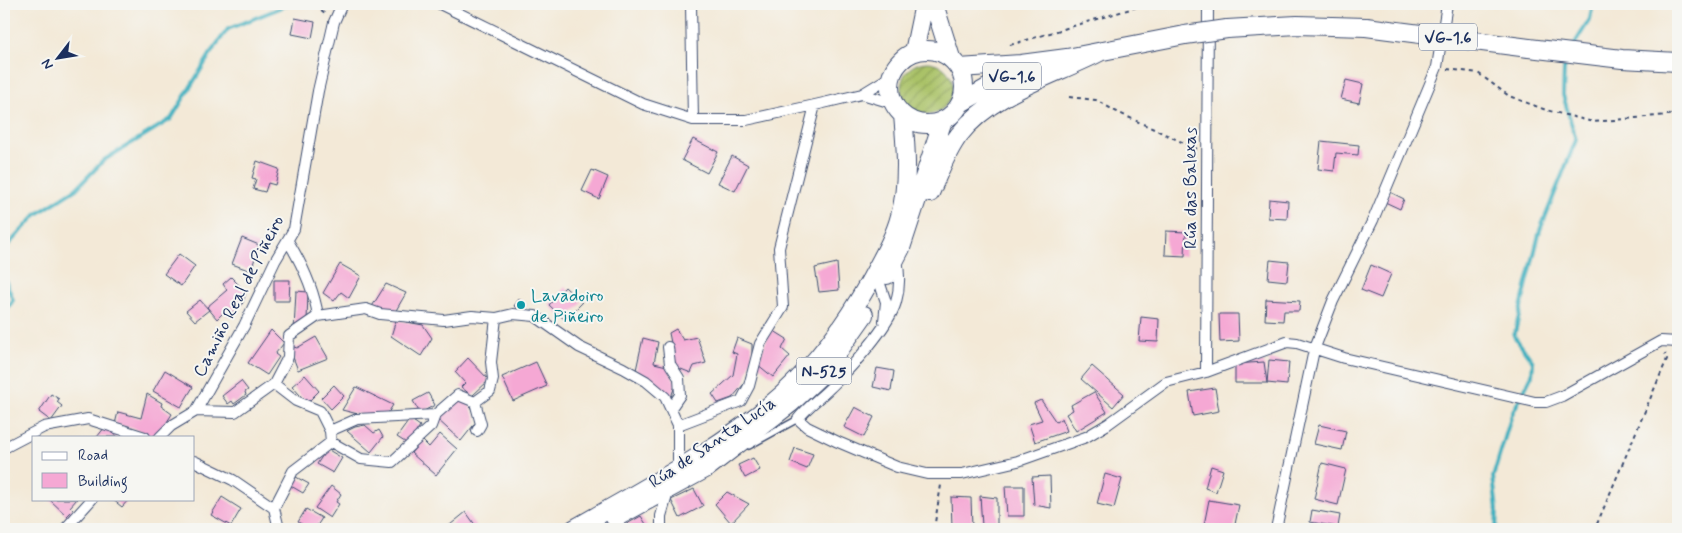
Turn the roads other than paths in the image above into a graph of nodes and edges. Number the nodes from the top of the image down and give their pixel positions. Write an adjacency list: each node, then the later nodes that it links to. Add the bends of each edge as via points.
1 (342, 4): 22 (street, Camiño Real de Piñeiro, via 334,22 318,91 294,230)
2 (440, 4): 18 (street, via 642,104)
3 (691, 4): 18 (street)
4 (924, 4): 9 (highway)
5 (934, 4): 12 (highway)
6 (1208, 4): 32 (street, Rúa das Balexas)
7 (1447, 4): 31 (street, via 1437,68 1373,220 1333,300)
8 (1102, 51): 10 (highway, VG-1.6); 11 (highway, VG-1.6, bridge, via 1227,29 1298,25 1366,27 1622,59); 21 (highway, via 1000,100 974,118 958,137 920,216)
9 (914, 52): 12 (highway, via 939,52); 13 (highway)
10 (1067, 58): 12 (highway, VG-1.6, via 1021,64); 15 (highway, VG-1.6, via 1000,80)
11 (1678, 62)
12 (955, 63): 15 (highway, via 964,79)
13 (892, 75): 14 (street); 17 (highway, N-525, via 890,85)
14 (862, 94): 16 (street); 17 (street)
15 (961, 103): 19 (highway, N-525)
16 (815, 105): 18 (street, via 746,120); 40 (street, via 779,248 783,307 760,344 749,386 741,402)
17 (899, 110): 19 (highway, via 922,124); 20 (highway, Rúa de Santa Lucía / N-525, via 906,164)
18 (693, 120)
19 (943, 120): 21 (highway, Rúa de Santa Lucía / N-525)
20 (900, 216): 24 (street, via 897,241); 36 (highway, Rúa de Santa Lucía / N-525, via 885,254 854,311 812,364)
21 (906, 234): 23 (highway, Rúa de Santa Lucía / N-525)
22 (288, 241): 26 (street, via 302,264); 37 (street, Camiño Real de Piñeiro, via 274,261 244,326)
23 (897, 256): 24 (highway, Rúa de Santa Lucía / N-525); 25 (street)
24 (881, 283): 25 (street, via 893,287); 28 (street, via 886,302); 36 (street, via 847,332 806,381 791,396); 49 (highway, Rúa de Santa Lucía / N-525, via 863,317 823,373)
25 (897, 297): 28 (street)
26 (318, 316): 27 (street, via 366,309 380,314 428,319); 33 (street, via 289,336 288,357)
27 (496, 318): 34 (street, via 490,391); 35 (street, via 513,314 535,316 579,347 646,381 665,397)
28 (883, 327): 39 (street, via 840,380)
29 (1678, 342): 31 (street, via 1661,341 1546,402 1476,389)
30 (668, 347): 35 (street, via 670,364 679,378 680,395)
31 (1314, 350): 32 (street, via 1297,343 1277,343); 58 (street)
32 (1206, 372): 39 (street, via 1166,382 1086,437 1018,461 962,474 927,474 897,466 838,442)
33 (274, 384): 37 (street, via 234,412); 41 (street, via 296,400 320,411)
34 (475, 402): 38 (street, via 458,395); 42 (street, via 481,424)
35 (671, 408): 40 (street)
36 (762, 410): 48 (highway, Rúa de Santa Lucía / N-525)
37 (196, 411): 44 (street, Camiño Real de Piñeiro)
38 (435, 415): 41 (street, via 357,419); 45 (street, via 431,426 392,462 361,459)
39 (798, 419): 49 (lane)
40 (678, 425): 48 (street)
41 (330, 431): 45 (street)
42 (478, 431)
43 (142, 436): 46 (street, via 88,419 44,427)
44 (161, 436)
45 (330, 442): 52 (street, via 293,471)
46 (4, 448)
47 (195, 462): 52 (street, via 232,480)
48 (678, 468): 55 (highway, Rúa de Santa Lucía / N-525)
49 (707, 468): 50 (highway, Rúa de Santa Lucía / N-525)
50 (669, 489): 56 (highway, Rúa de Santa Lucía / N-525); 57 (street, via 661,516)
51 (91, 500): 53 (street)
52 (274, 508): 54 (street)
53 (66, 529)
54 (279, 529)
55 (574, 529)
56 (595, 529)
57 (661, 529)
58 (1276, 529)

